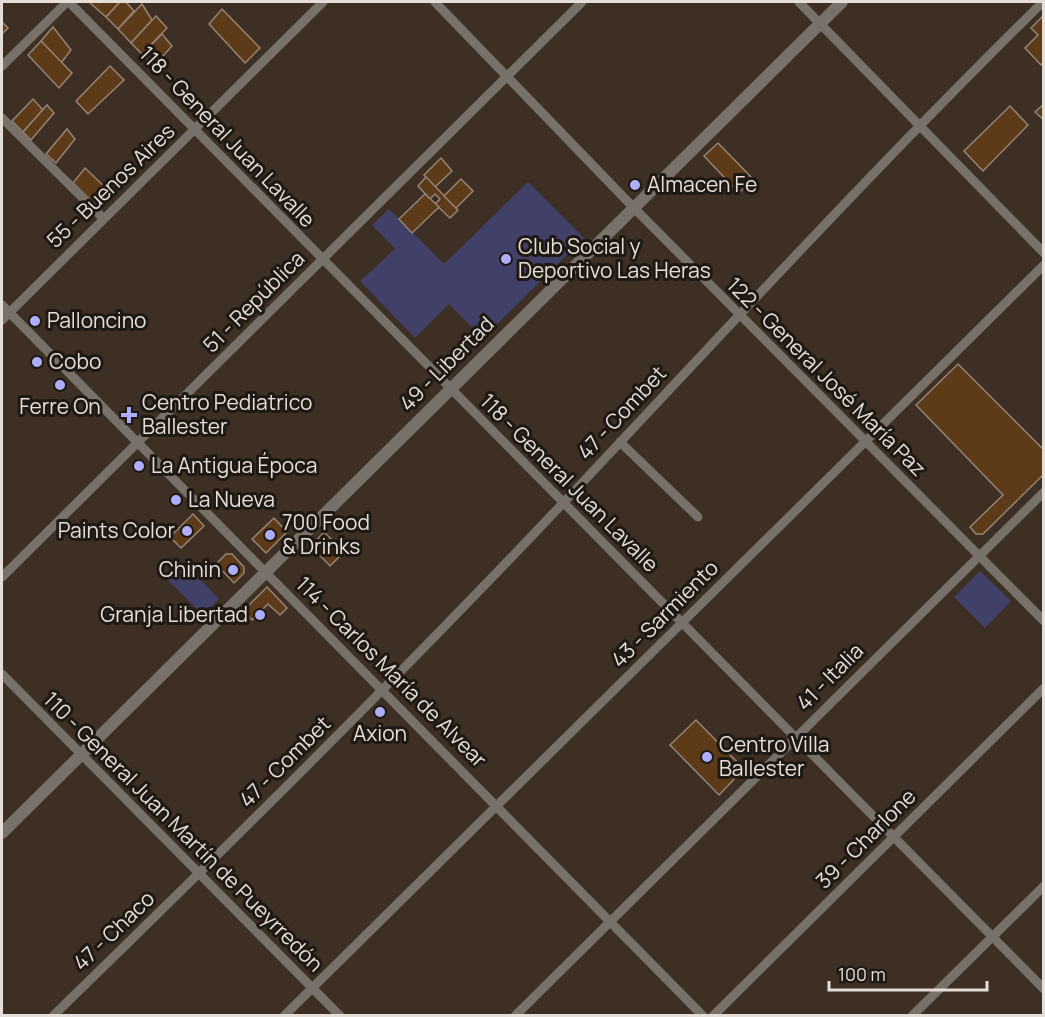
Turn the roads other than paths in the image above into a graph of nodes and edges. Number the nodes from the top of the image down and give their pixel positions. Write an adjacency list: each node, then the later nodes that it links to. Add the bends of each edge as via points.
1 (68, 2): 9 (street); 13 (street, 118 - General Juan Lavalle)
2 (323, 2): 13 (street, 55 - Buenos Aires)
3 (435, 2): 10 (street, 122 - General José María Paz)
4 (582, 2): 10 (street, 51 - República)
5 (799, 2): 8 (street)
6 (842, 2): 8 (street, 49 - Libertad)
7 (1043, 2): 12 (street, 47 - Combet)
8 (820, 23): 12 (street); 14 (street, 49 - Libertad)
9 (2, 66)
10 (508, 75): 14 (street, 122 - General José María Paz); 17 (street, 51 - República)
11 (2, 118): 15 (street)
12 (917, 125): 16 (street); 21 (street, 47 - Combet)
13 (195, 129): 15 (street, 55 - Buenos Aires); 17 (street, 118 - General Juan Lavalle)
14 (633, 207): 21 (street, 122 - General José María Paz); 23 (street, 49 - Libertad)
15 (103, 218): 20 (street, 55 - Buenos Aires)
16 (1044, 254)
17 (322, 260): 23 (street, 118 - General Juan Lavalle); 25 (street, 51 - República)
18 (1044, 266): 24 (street, 43 - Sarmiento)
19 (2, 305): 20 (street, 114 - Carlos María de Alvear)
20 (9, 313): 22 (street, 55 - Buenos Aires); 25 (street, 114 - Carlos María de Alvear)
21 (739, 315): 24 (street, 122 - General José María Paz); 26 (street, 47 - Combet)
22 (2, 320)
23 (450, 388): 28 (street, 118 - General Juan Lavalle); 31 (street, 49 - Libertad)
24 (865, 441): 30 (street, 122 - General José María Paz); 34 (street, 43 - Sarmiento)
25 (138, 442): 31 (street, 114 - Carlos María de Alvear); 32 (street, 51 - República)
26 (620, 442): 28 (street, 47 - Combet); 29 (street)
27 (1044, 492): 30 (street, 41 - Italia)
28 (563, 502): 34 (street, 118 - General Juan Lavalle); 37 (street, 47 - Combet)
29 (698, 517)
30 (979, 555): 33 (street, 122 - General José María Paz); 38 (street, 41 - Italia)
31 (265, 571): 37 (street, 114 - Carlos María de Alvear); 39 (street, 49 - Libertad)
32 (2, 577)
33 (1044, 621)
34 (682, 623): 38 (street, 118 - General Juan Lavalle); 40 (street, 43 - Sarmiento)
35 (2, 674): 39 (street, 110 - General Juan Martín de Pueyrredón)
36 (1044, 688): 42 (street, 39 - Charlone)
37 (383, 689): 40 (street, 114 - Carlos María de Alvear); 43 (street, 47 - Combet)
38 (795, 737): 42 (street, 118 - General Juan Lavalle); 45 (street, 41 - Italia)
39 (80, 754): 41 (street, 49 - Libertad); 43 (street, 110 - General Juan Martín de Pueyrredón)
40 (497, 805): 45 (street, 114 - Carlos María de Alvear); 47 (street, 43 - Sarmiento)
41 (2, 833)
42 (894, 837): 46 (street, 118 - General Juan Lavalle); 54 (street, 39 - Charlone)
43 (200, 873): 47 (street, 110 - General Juan Martín de Pueyrredón); 49 (street, 47 - Chaco)
44 (1044, 886): 46 (street)
45 (611, 921): 52 (street, 41 - Italia); 53 (street, 114 - Carlos María de Alvear)
46 (992, 938): 48 (street, 118 - General Juan Lavalle); 55 (street)
47 (313, 988): 50 (street, 43 - Sarmiento); 51 (street, 110 - General Juan Martín de Pueyrredón)
48 (1044, 989)
49 (52, 1016)
50 (284, 1016)
51 (340, 1016)
52 (515, 1016)
53 (703, 1016)
54 (713, 1016)
55 (912, 1016)

